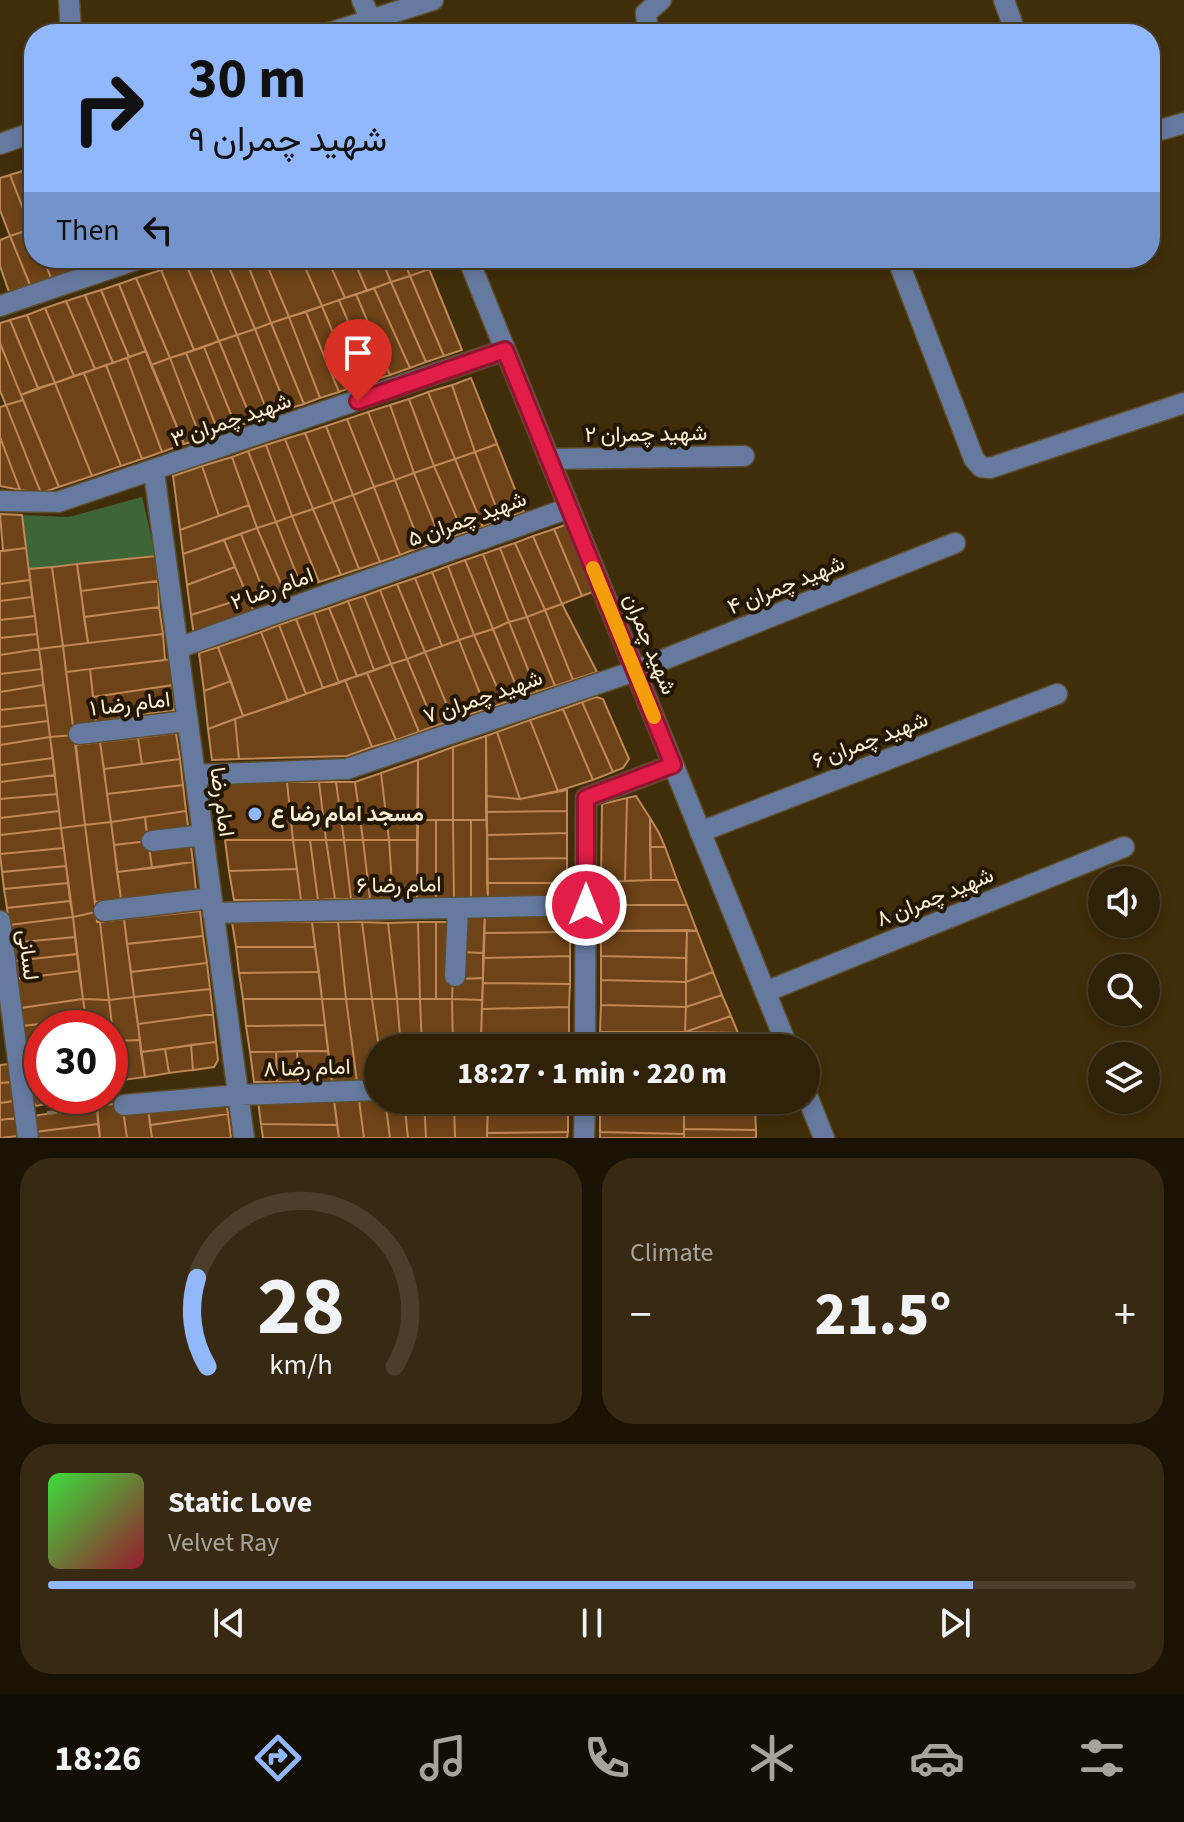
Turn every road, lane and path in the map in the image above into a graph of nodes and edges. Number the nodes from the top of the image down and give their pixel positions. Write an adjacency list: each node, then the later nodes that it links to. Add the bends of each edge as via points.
1 (69, 0): 6 (street)
2 (362, 0): 7 (street)
3 (433, 0): 8 (street)
4 (661, 0): 9 (street, via 646,13)
5 (1004, 0): 10 (street)
6 (70, 24)
7 (373, 24)
8 (381, 24)
9 (647, 24)
10 (1012, 24)
11 (1184, 123): 12 (street)
12 (1160, 130)
13 (24, 136): 14 (street)
14 (0, 144)
15 (112, 268): 18 (street)
16 (472, 268): 19 (street, شهید چمران)
17 (901, 268): 20 (street, via 981,467)
18 (0, 306)
19 (505, 350): 22 (street, شهید چمران); 23 (street, شهید چمران ۳)
20 (1184, 403)
21 (744, 456): 22 (street, شهید چمران ۲)
22 (549, 459): 25 (street, شهید چمران)
23 (154, 472): 24 (street, شهید چمران ۳, via 58,502); 28 (street, امام رضا)
24 (0, 501)
25 (569, 508): 27 (street, شهید چمران ۵); 29 (street, شهید چمران)
26 (955, 543): 29 (street, شهید چمران ۴)
27 (382, 575): 28 (street, امام رضا ۲)
28 (178, 648): 31 (street, امام رضا)
29 (635, 671): 33 (street, شهید چمران); 34 (street, شهید چمران ۷, via 347,769)
30 (1057, 694): 35 (street, شهید چمران ۶)
31 (187, 721): 32 (street, امام رضا ۱); 34 (street, امام رضا)
32 (79, 734)
33 (673, 765): 35 (street, شهید چمران); 40 (street, via 586,798)
34 (195, 775): 36 (street, امام رضا)
35 (700, 832): 45 (street, شهید چمران)
36 (203, 835): 37 (street); 39 (street, امام رضا)
37 (152, 841)
38 (1124, 847): 45 (street, شهید چمران ۸)
39 (212, 905): 41 (street, امام رضا ۶); 42 (street, امام رضا ۶); 50 (street, امام رضا)
40 (586, 905): 41 (street, امام رضا ۶); 47 (street)
41 (458, 908): 44 (street)
42 (104, 911)
43 (0, 921): 46 (street, لسانی)
44 (455, 976)
45 (765, 992): 48 (street, شهید چمران)
46 (5, 995): 55 (street, لسانی)
47 (585, 1034)
48 (782, 1034)
49 (364, 1090): 50 (street, امام رضا ۸)
50 (238, 1095): 51 (street, امام رضا ۸); 57 (street, امام رضا)
51 (128, 1105)
52 (43, 1114): 55 (path)
53 (585, 1114): 58 (street)
54 (814, 1114): 59 (street)
55 (25, 1116): 56 (street, لسانی)
56 (28, 1138)
57 (244, 1138)
58 (584, 1138)
59 (824, 1138)

